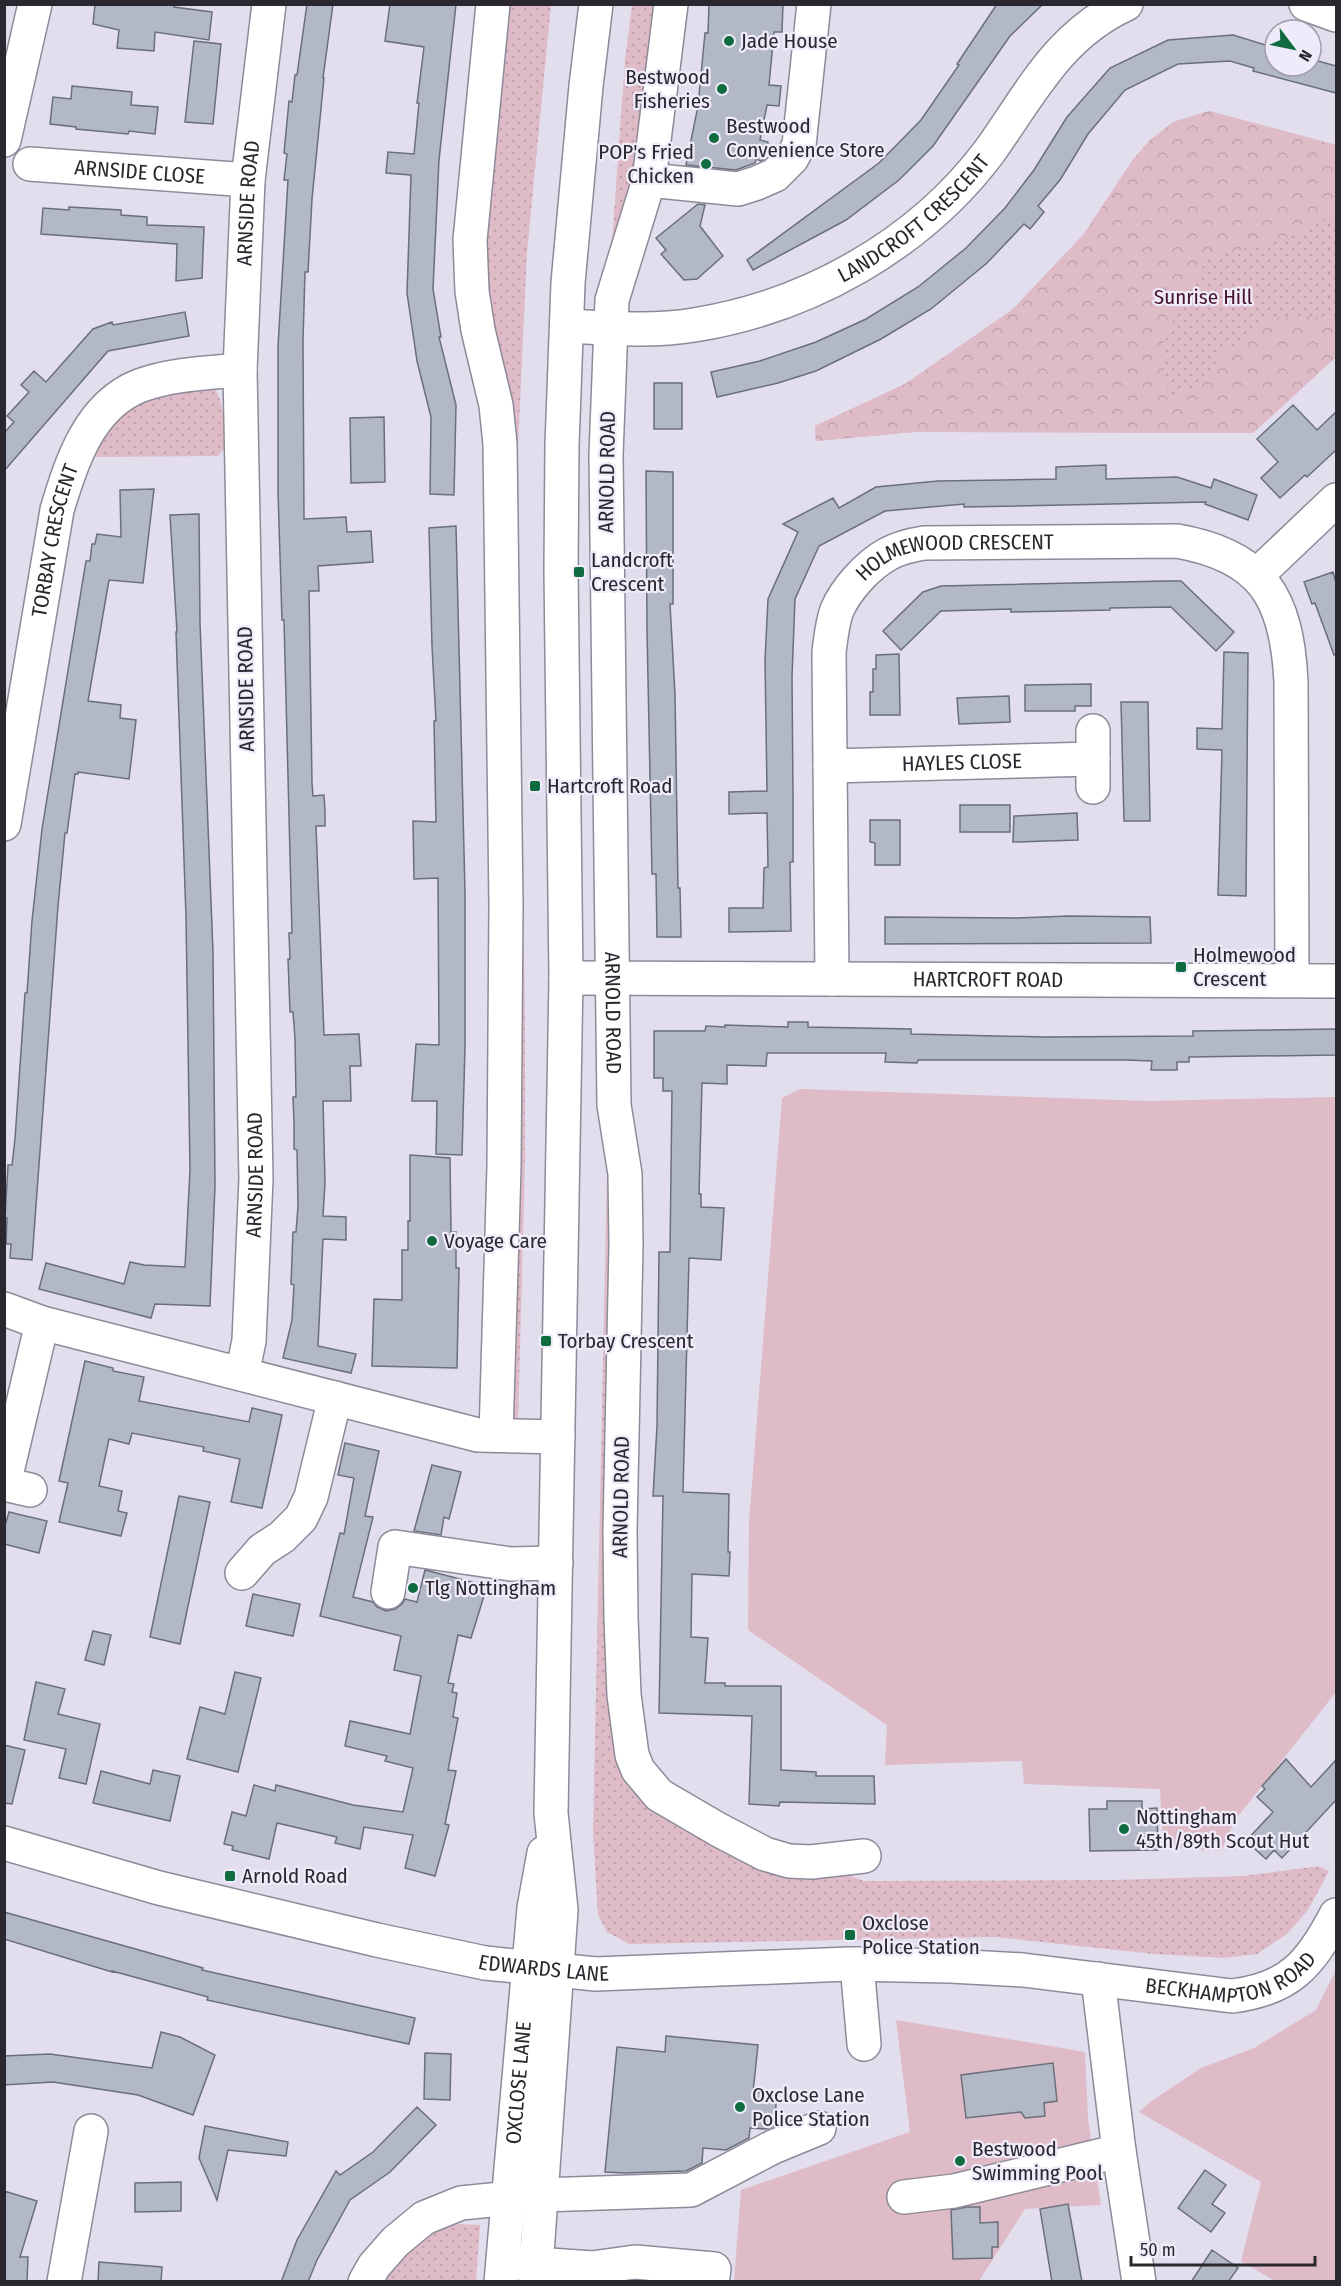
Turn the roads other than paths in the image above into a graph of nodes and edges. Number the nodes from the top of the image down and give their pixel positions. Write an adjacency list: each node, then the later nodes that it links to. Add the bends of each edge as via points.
1 (35, 4): 10 (street)
2 (269, 4): 12 (street, ARNSIDE ROAD)
3 (493, 4): 31 (street, via 470,240 472,291 496,405 500,444 506,905)
4 (596, 4): 14 (street)
5 (671, 4): 13 (street, ARNOLD ROAD)
6 (814, 4): 13 (street, via 799,145 792,158 775,175 738,189)
7 (1126, 4): 15 (street, LANDCROFT CRESCENT, via 1076,36 1037,80 988,153 950,196 910,233 867,261 818,289 743,314 694,325)
8 (1306, 4): 9 (street)
9 (1336, 15)
10 (8, 105): 11 (street)
11 (23, 158): 12 (street, ARNSIDE CLOSE)
12 (248, 180): 16 (street, ARNSIDE ROAD)
13 (649, 180): 15 (street, ARNOLD ROAD, via 612,300)
14 (567, 326): 15 (street, LANDCROFT CRESCENT); 22 (street, via 561,570)
15 (611, 328): 23 (street, ARNOLD ROAD, via 606,466)
16 (240, 370): 21 (street, TORBAY CRESCENT, via 184,375 138,387 109,405 88,431 57,510); 29 (street, ARNSIDE ROAD, via 256,1179 249,1341)
17 (1336, 500): 18 (street)
18 (1257, 575): 20 (street, HOLMEWOOD CRESCENT, via 1233,557 1206,546 1177,541 924,543 886,554 852,587 837,609 831,630); 25 (street, HOLMEWOOD CRESCENT, via 1273,599 1290,649)
19 (1093, 759): 20 (street, HAYLES CLOSE)
20 (830, 766): 24 (street, HOLMEWOOD CRESCENT)
21 (4, 825)
22 (566, 978): 23 (street, HARTCROFT ROAD); 32 (street)
23 (612, 978): 24 (street, HARTCROFT ROAD); 38 (street, ARNOLD ROAD, via 614,1105 625,1174 621,1618 624,1695 632,1755 638,1770 659,1795 765,1854 811,1862)
24 (832, 979): 25 (street, HARTCROFT ROAD)
25 (1292, 980): 26 (street, HARTCROFT ROAD)
26 (1336, 981)
27 (4, 1309): 28 (street)
28 (42, 1323): 29 (street); 33 (street, via 4,1484)
29 (242, 1374): 30 (street)
30 (335, 1398): 31 (street, via 478,1435); 34 (street, via 311,1497 301,1518 282,1537)
31 (496, 1435): 32 (street)
32 (558, 1437): 35 (street)
33 (30, 1490)
34 (250, 1550)
35 (556, 1563): 36 (street, via 511,1564 395,1547); 41 (street, via 551,1813 534,1908)
36 (388, 1592)
37 (4, 1843): 41 (street, EDWARDS LANE, via 159,1888 377,1940 485,1963)
38 (864, 1856)
39 (1336, 1916): 42 (street, BECKHAMPTON ROAD, via 1302,1967 1274,1987 1254,1993 1232,1996)
40 (856, 1964): 41 (street, EDWARDS LANE, via 596,1974); 42 (street, EDWARDS LANE, via 951,1965); 43 (street)
41 (543, 1969): 47 (street, OXCLOSE LANE); 49 (street, OXCLOSE LANE)
42 (1098, 1979): 46 (street)
43 (864, 2044)
44 (819, 2128): 47 (street, via 691,2190)
45 (91, 2131): 53 (street)
46 (1119, 2151): 48 (street, via 963,2189); 56 (street)
47 (541, 2194): 49 (street); 51 (street, OXCLOSE LANE)
48 (904, 2197)
49 (509, 2199): 50 (street, OXCLOSE LANE); 54 (street, via 461,2203 424,2218 395,2242)
50 (502, 2272): 51 (street)
51 (535, 2273): 52 (street)
52 (591, 2275): 55 (street, via 635,2262 714,2269)
53 (64, 2282)
54 (365, 2282)
55 (712, 2282)
56 (1139, 2282)

